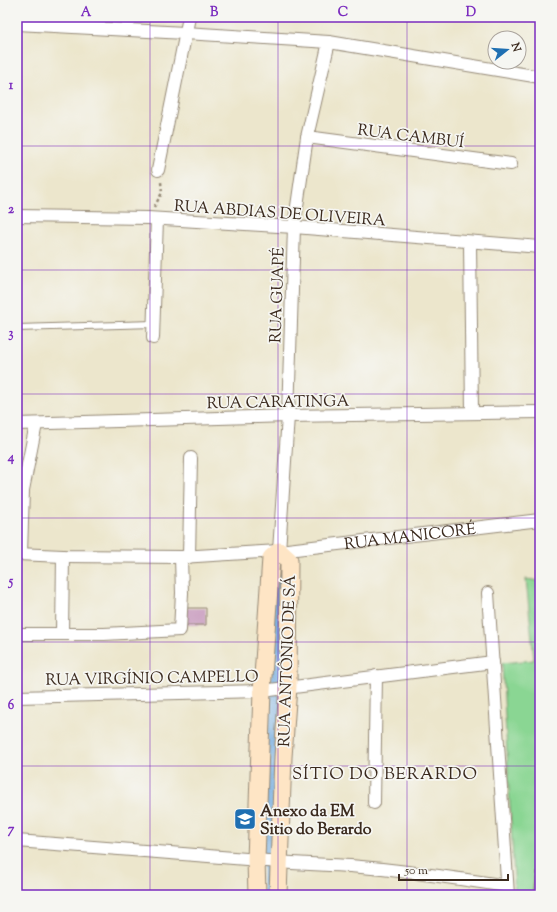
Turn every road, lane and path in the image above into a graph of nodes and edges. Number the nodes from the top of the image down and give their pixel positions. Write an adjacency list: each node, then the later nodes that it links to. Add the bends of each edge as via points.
1 (189, 17): 3 (street)
2 (17, 24): 3 (street)
3 (185, 33): 4 (street); 8 (street)
4 (329, 42): 5 (street); 6 (street, RUA GUAPÉ)
5 (540, 77)
6 (307, 137): 7 (street, RUA CAMBUÍ); 11 (street, RUA GUAPÉ)
7 (511, 164)
8 (158, 170): 10 (path, via 162,194)
9 (17, 216): 10 (street, RUA ABDIAS DE OLIVEIRA)
10 (152, 219): 11 (street, RUA ABDIAS DE OLIVEIRA); 14 (street)
11 (294, 227): 12 (street, RUA ABDIAS DE OLIVEIRA); 19 (street, RUA GUAPÉ)
12 (470, 242): 13 (street, RUA ABDIAS DE OLIVEIRA); 18 (street)
13 (540, 247)
14 (154, 324): 15 (lane); 16 (street)
15 (17, 328)
16 (153, 338)
17 (540, 412): 18 (street, RUA CARATINGA)
18 (472, 413): 19 (street, RUA CARATINGA)
19 (288, 416): 21 (street, RUA CARATINGA); 25 (street, RUA GUAPÉ)
20 (17, 424): 21 (street, RUA CARATINGA)
21 (36, 424): 24 (street, via 23,490)
22 (191, 458): 27 (street)
23 (540, 520): 25 (street, RUA MANICORÉ)
24 (19, 554): 26 (street, RUA MANICORÉ)
25 (275, 555): 27 (street, RUA MANICORÉ); 33 (street, RUA ANTÔNIO DE SÁ, via 289,560); 34 (street, RUA ANTÔNIO DE SÁ)
26 (63, 556): 27 (street, RUA MANICORÉ); 30 (street)
27 (185, 557): 30 (street, via 180,630)
28 (488, 593): 31 (street)
29 (17, 634): 30 (street)
30 (62, 634)
31 (493, 662): 32 (street, RUA VIRGÍNIO CAMPELLO); 40 (street)
32 (376, 676): 33 (street, RUA VIRGÍNIO CAMPELLO); 36 (street)
33 (284, 688): 34 (street, RUA VIRGÍNIO CAMPELLO); 39 (street, RUA ANTÔNIO DE SÁ)
34 (265, 691): 35 (street, RUA VIRGÍNIO CAMPELLO); 38 (street, RUA ANTÔNIO DE SÁ)
35 (17, 697)
36 (374, 803)
37 (17, 841): 38 (street)
38 (258, 860): 39 (street); 41 (street, RUA ANTÔNIO DE SÁ)
39 (278, 862): 40 (street, via 351,866 445,876); 42 (street, RUA ANTÔNIO DE SÁ)
40 (508, 891)
41 (257, 895)
42 (278, 895)

